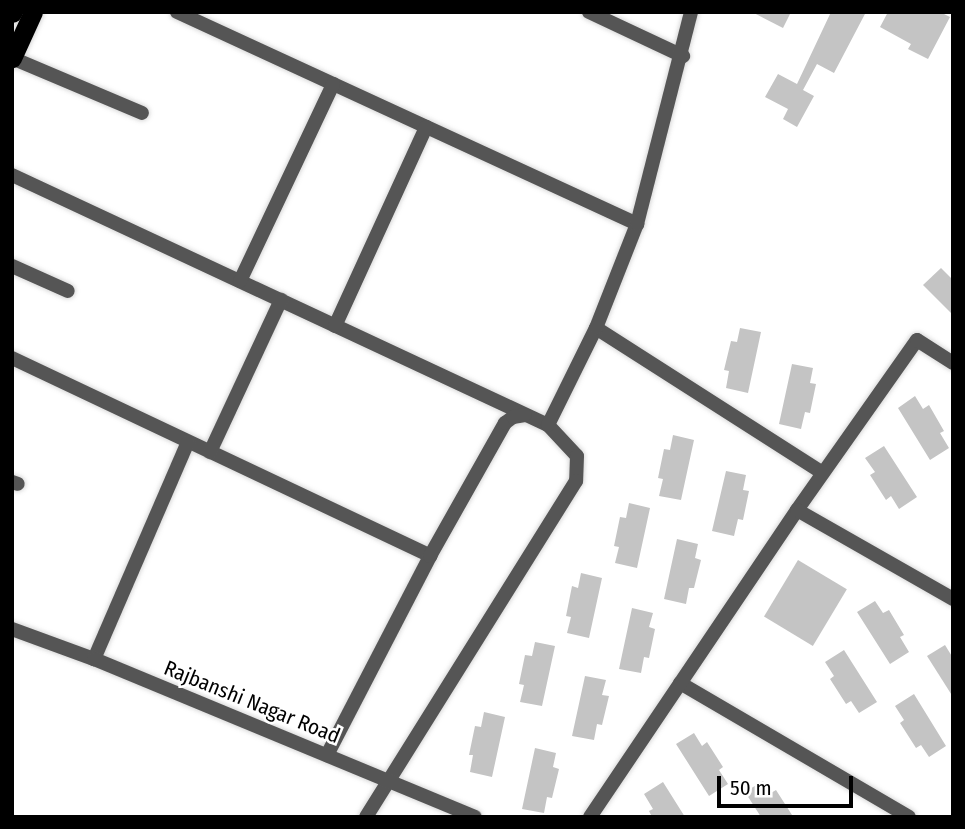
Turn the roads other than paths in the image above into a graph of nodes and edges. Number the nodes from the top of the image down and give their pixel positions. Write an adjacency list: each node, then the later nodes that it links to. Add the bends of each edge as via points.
1 (33, 12): 6 (highway)
2 (177, 12): 7 (street)
3 (589, 12): 5 (street)
4 (691, 12): 5 (street)
5 (683, 56): 11 (street)
6 (12, 58): 8 (street)
7 (333, 84): 9 (street); 13 (street)
8 (142, 113)
9 (426, 127): 11 (street); 16 (street)
10 (12, 175): 13 (street)
11 (637, 224): 17 (street)
12 (12, 266): 14 (street)
13 (240, 281): 15 (street)
14 (68, 291)
15 (281, 300): 16 (street); 23 (street)
16 (335, 326): 20 (street)
17 (596, 328): 21 (street); 24 (street)
18 (12, 358): 22 (street)
19 (953, 363): 24 (street, via 917,340)
20 (525, 415): 21 (street); 26 (street, via 505,423)
21 (548, 425): 32 (street, via 577,456 576,481)
22 (188, 442): 23 (street); 29 (street)
23 (210, 452): 26 (street)
24 (823, 473): 25 (street)
25 (797, 510): 27 (street); 30 (street)
26 (430, 556): 31 (street)
27 (953, 599)
28 (12, 629): 29 (street, Rajbanshi Nagar Road)
29 (93, 659): 31 (street, Rajbanshi Nagar Road)
30 (680, 682): 35 (street); 36 (street)
31 (327, 755): 32 (street, Rajbanshi Nagar Road)
32 (390, 781): 33 (street); 34 (street, Rajbanshi Nagar Road)
33 (366, 817)
34 (475, 817)
35 (590, 817)
36 (909, 817)

